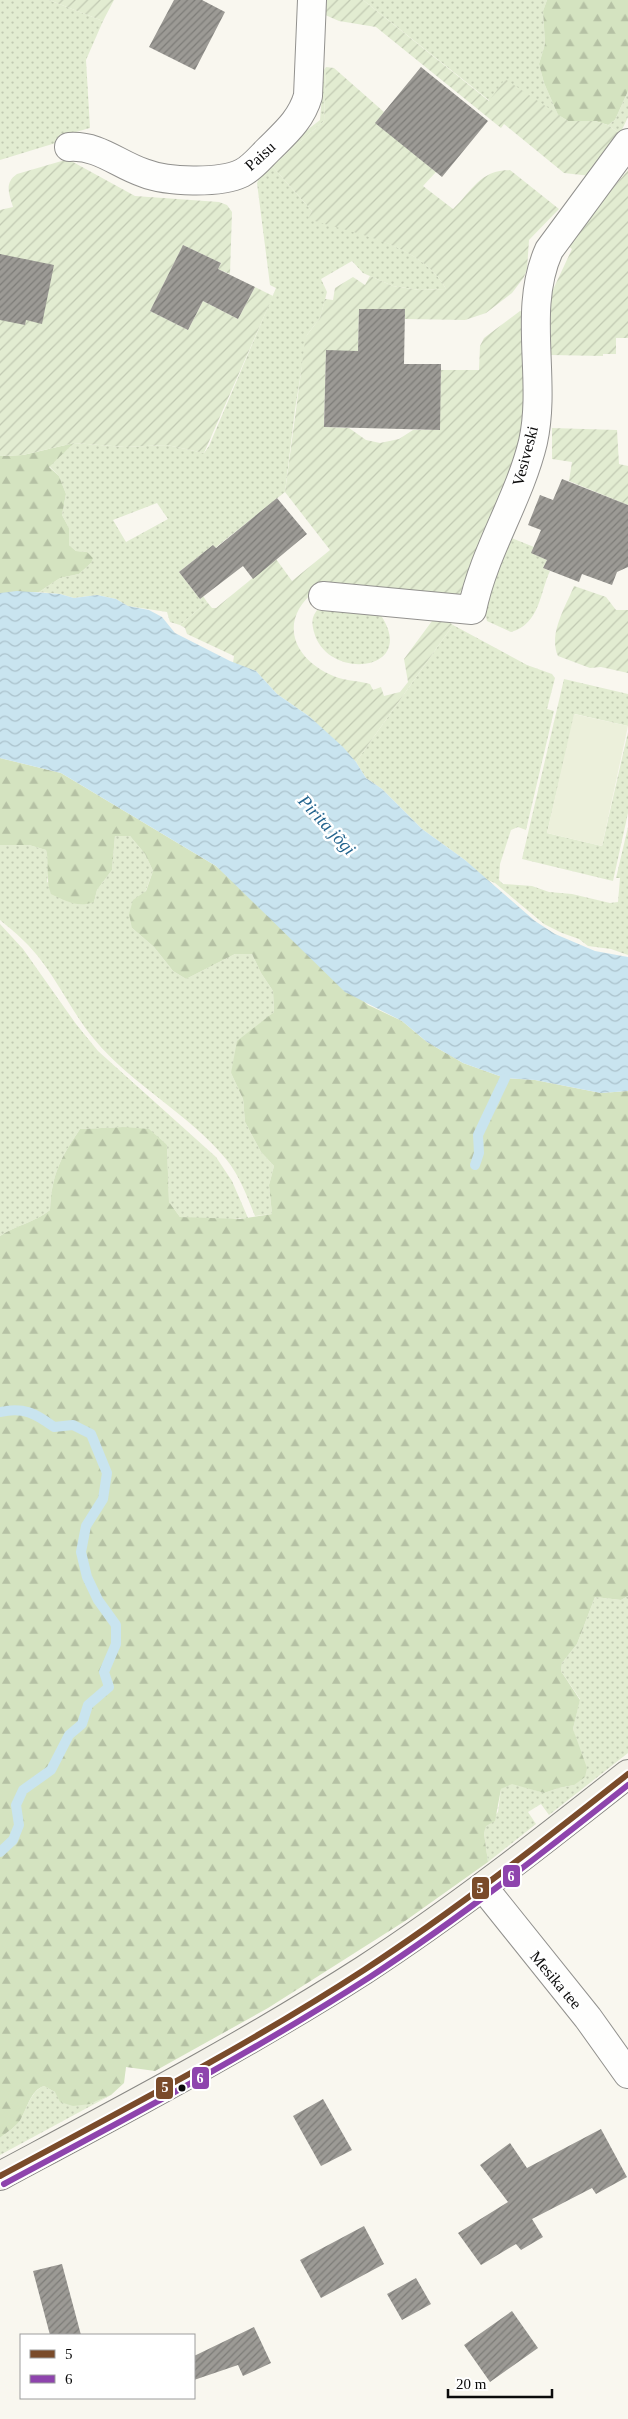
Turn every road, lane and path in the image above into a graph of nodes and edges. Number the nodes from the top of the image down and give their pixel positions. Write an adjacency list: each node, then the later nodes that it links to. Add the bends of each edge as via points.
1 (312, 0): 3 (street, Paisu, via 308,96 304,110 286,132 242,173 211,179 162,177 144,173 94,148)
2 (628, 142): 4 (street, Vesiveski, via 549,250 543,265 536,300 537,385 533,441 479,582 472,610)
3 (69, 147)
4 (323, 596)
5 (628, 1774): 6 (street)
6 (483, 1887): 7 (street, Mesika tee, via 588,2018); 8 (street, via 366,1969 309,2004)
7 (628, 2074)
8 (0, 2176)

